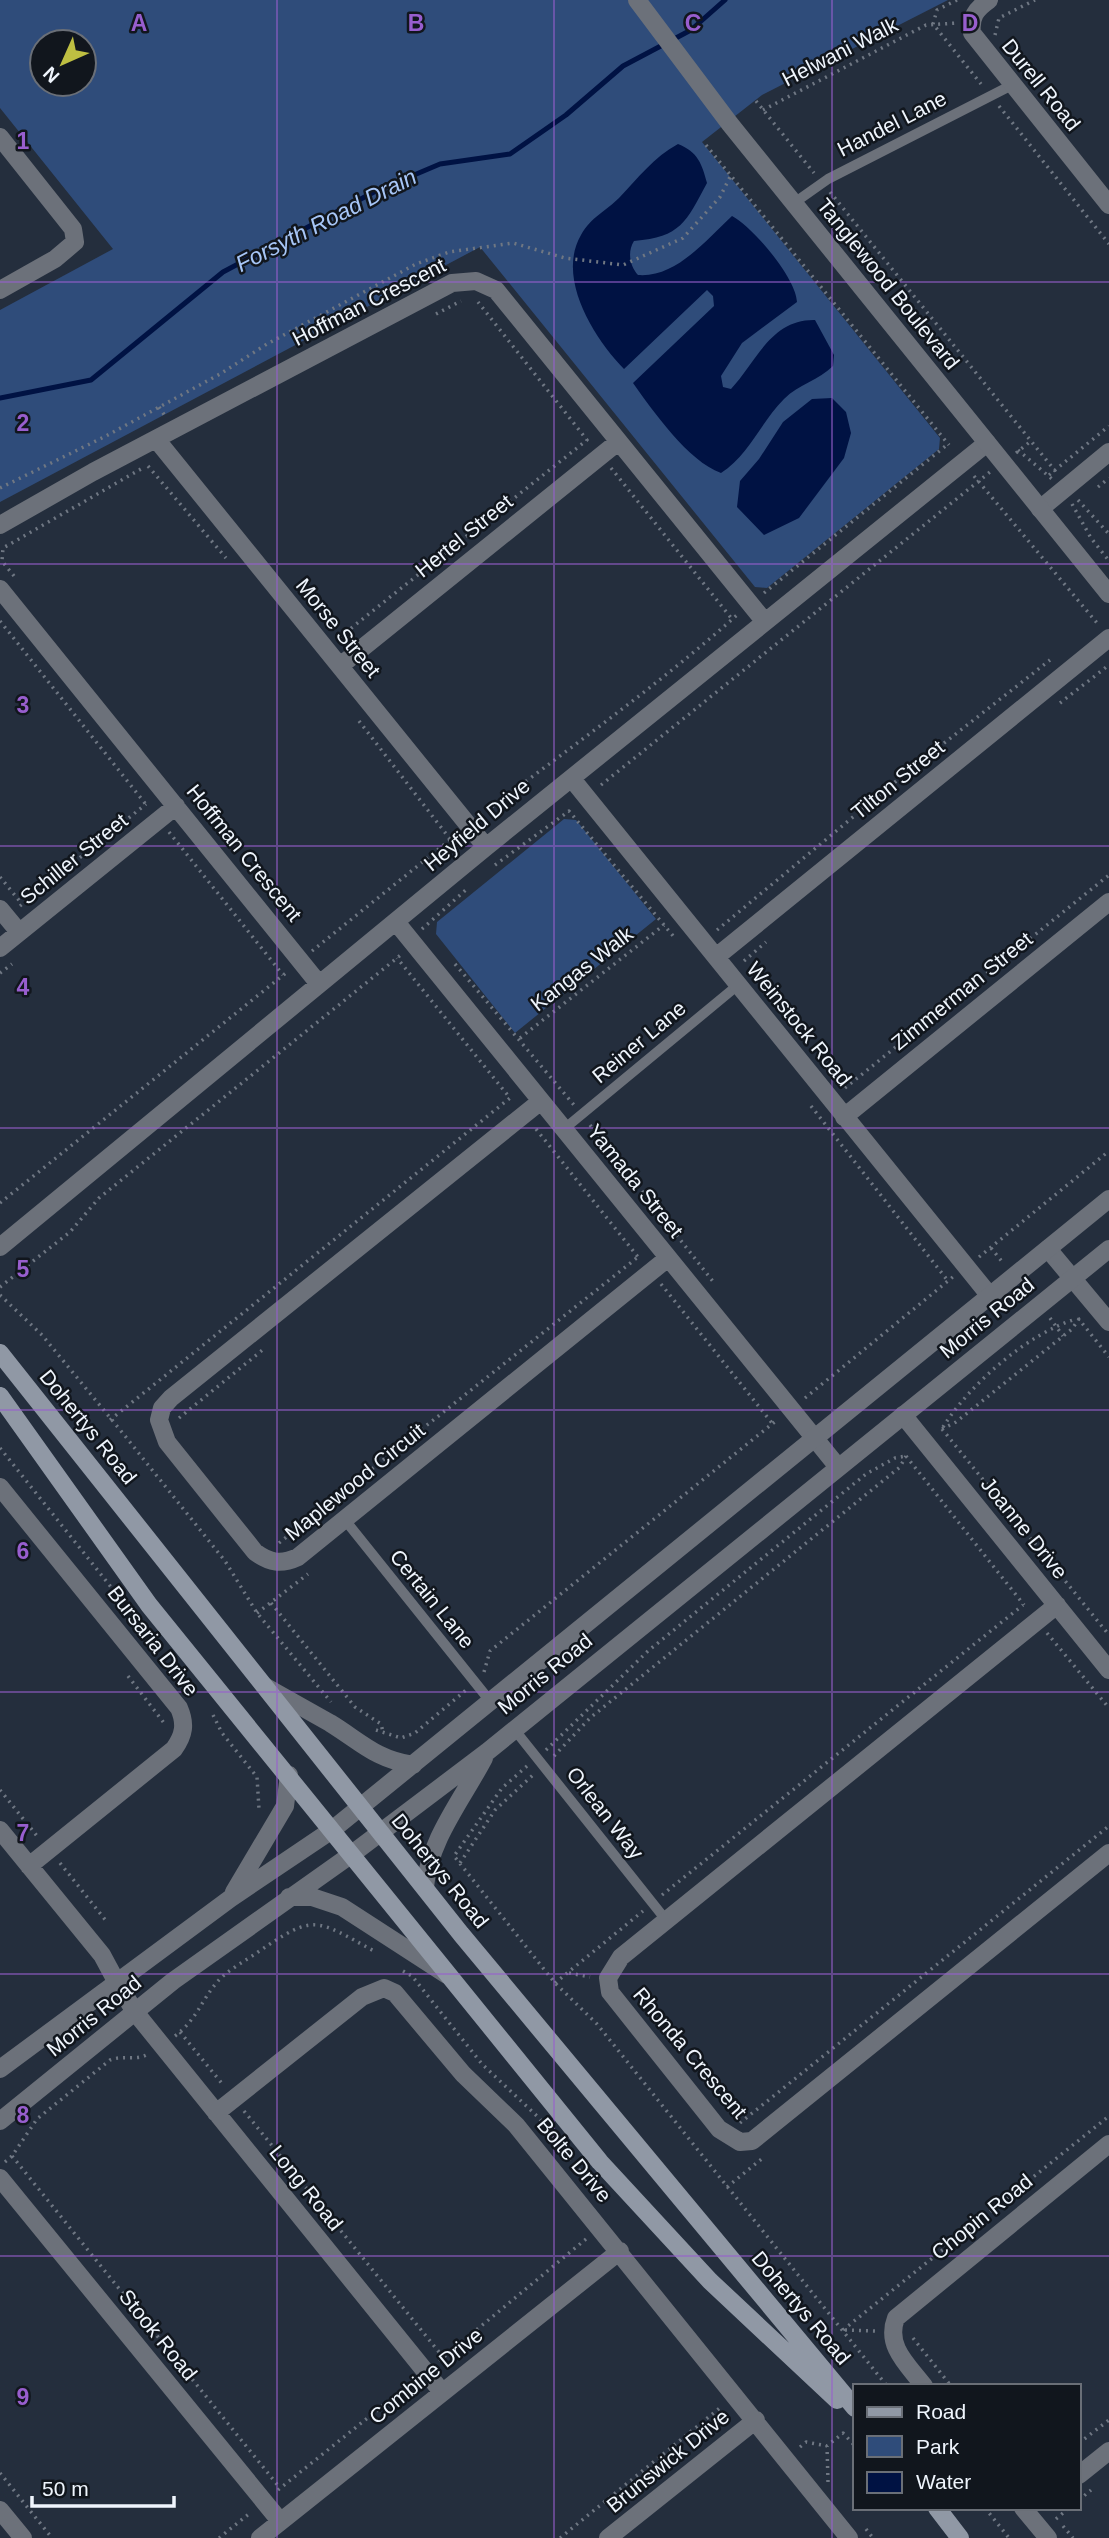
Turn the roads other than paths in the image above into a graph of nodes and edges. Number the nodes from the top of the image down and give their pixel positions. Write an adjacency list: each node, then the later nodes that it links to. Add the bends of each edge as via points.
1 (637, 0): 5 (street, Tanglewood Boulevard)
2 (989, 0): 3 (street, Durell Road, via 976,10 971,23 980,46)
3 (1012, 85): 5 (lane, Handel Lane, via 822,183); 6 (street, Durell Road)
4 (0, 137): 7 (street, via 68,222 75,242 55,260)
5 (794, 204): 10 (street, Tanglewood Boulevard)
6 (1109, 205)
7 (0, 290)
8 (156, 439): 9 (street, Hoffman Crescent, via 465,280 496,290); 13 (street, Hoffman Crescent); 18 (street, Morse Street)
9 (618, 442): 16 (street, Hoffman Crescent); 18 (street, Hertel Street)
10 (987, 443): 12 (street, Tanglewood Boulevard); 16 (street, Heyfield Drive)
11 (1109, 452): 12 (street)
12 (1040, 509): 15 (street, Tanglewood Boulevard)
13 (0, 526)
14 (0, 589): 20 (street, Hoffman Crescent)
15 (1109, 594)
16 (765, 622): 19 (street, Heyfield Drive)
17 (1109, 638): 27 (street, Tilton Street)
18 (340, 666): 21 (street, Morse Street)
19 (572, 779): 21 (street, Heyfield Drive); 27 (street, Weinstock Road)
20 (176, 806): 25 (street, Schiller Street); 28 (street, Hoffman Crescent)
21 (485, 847): 24 (street, Heyfield Drive)
22 (1109, 902): 31 (street, Zimmerman Street)
23 (3, 913): 25 (street)
24 (396, 922): 28 (street, Heyfield Drive); 30 (street, Yamada Street)
25 (19, 932): 26 (street, Schiller Street)
26 (0, 948)
27 (716, 957): 29 (street, Weinstock Road)
28 (319, 984): 34 (street, Heyfield Drive)
29 (738, 985): 31 (street, Weinstock Road); 32 (lane, Reiner Lane)
30 (541, 1101): 32 (street, Yamada Street); 47 (street, Maplewood Circuit, via 162,1408 159,1420 167,1442 266,1560 288,1562 298,1557)
31 (844, 1116): 39 (street, Weinstock Road)
32 (564, 1129): 37 (street, Yamada Street)
33 (1109, 1199): 35 (street, Morris Road)
34 (0, 1247)
35 (1048, 1249): 38 (street); 39 (street, Morris Road)
36 (1109, 1249): 38 (street, Morris Road)
37 (668, 1258): 44 (street, Yamada Street); 47 (street, Maplewood Circuit)
38 (1073, 1278): 40 (street); 43 (street, Morris Road)
39 (990, 1296): 44 (street, Morris Road)
40 (1109, 1322)
41 (0, 1353): 50 (main road, Dohertys Road)
42 (0, 1396): 55 (main road, Dohertys Road, via 149,1605)
43 (903, 1415): 45 (street, Morris Road); 48 (street, Joanne Drive)
44 (815, 1438): 45 (street, Yamada Street); 51 (street, Morris Road)
45 (838, 1467): 52 (street, Morris Road)
46 (0, 1487): 62 (street, Bursaria Drive, via 184,1718 174,1749)
47 (345, 1520): 51 (lane, Certain Lane)
48 (1057, 1605): 49 (street, Joanne Drive); 66 (street, Rhonda Crescent)
49 (1109, 1670)
50 (266, 1688): 54 (street, via 333,1725 371,1753); 56 (main road, Dohertys Road)
51 (490, 1700): 54 (street, Morris Road)
52 (514, 1729): 53 (street, Morris Road); 66 (lane, Orlean Way)
53 (487, 1752): 59 (street, Morris Road); 63 (street, via 434,1844)
54 (413, 1765): 56 (street, Morris Road)
55 (289, 1775): 58 (main road, Dohertys Road); 65 (street, via 285,1806)
56 (360, 1807): 58 (street, Morris Road); 59 (main road, Dohertys Road)
57 (0, 1830): 62 (street, Long Road)
58 (332, 1830): 61 (main road, Dohertys Road); 65 (street, Morris Road)
59 (379, 1833): 61 (street, Morris Road); 63 (main road, Dohertys Road)
60 (1109, 1853): 66 (street, Rhonda Crescent, via 752,2141 740,2142 719,2129 610,1992 612,1967)
61 (352, 1854): 64 (street, Morris Road); 67 (main road, Dohertys Road)
62 (29, 1866): 68 (street, Long Road, via 102,1955)
63 (425, 1887): 78 (main road, Dohertys Road)
64 (289, 1897): 67 (street, via 312,1897 342,1907); 69 (street, Morris Road)
65 (231, 1898): 68 (street, Morris Road)
66 (666, 1920)
67 (450, 1976): 79 (main road, Dohertys Road, via 600,2162 710,2281)
68 (116, 1981): 69 (street, Long Road); 70 (street, Morris Road)
69 (135, 2012): 71 (street, Long Road); 72 (street, Morris Road)
70 (0, 2069)
71 (216, 2113): 75 (street, Bolte Drive, via 362,1997 384,1989 395,1993 463,2074 516,2125); 77 (street, Long Road)
72 (0, 2121)
73 (1109, 2144): 76 (street, Chopin Road, via 904,2309 900,2355)
74 (0, 2178): 86 (street, Stook Road)
75 (620, 2251): 77 (street, Combine Drive); 80 (street, Bolte Drive)
76 (922, 2384)
77 (442, 2392): 86 (street, Combine Drive)
78 (853, 2406)
79 (853, 2415)
80 (756, 2420): 90 (street, Brunswick Drive); 91 (street, Bolte Drive)
81 (1109, 2451): 82 (street)
82 (1081, 2473)
83 (0, 2510): 88 (street)
84 (937, 2510): 87 (main road)
85 (1031, 2511): 92 (street)
86 (280, 2521): 89 (street, Combine Drive)
87 (957, 2537)
88 (23, 2538)
89 (260, 2538)
90 (608, 2538)
91 (849, 2538)
92 (1048, 2538)

